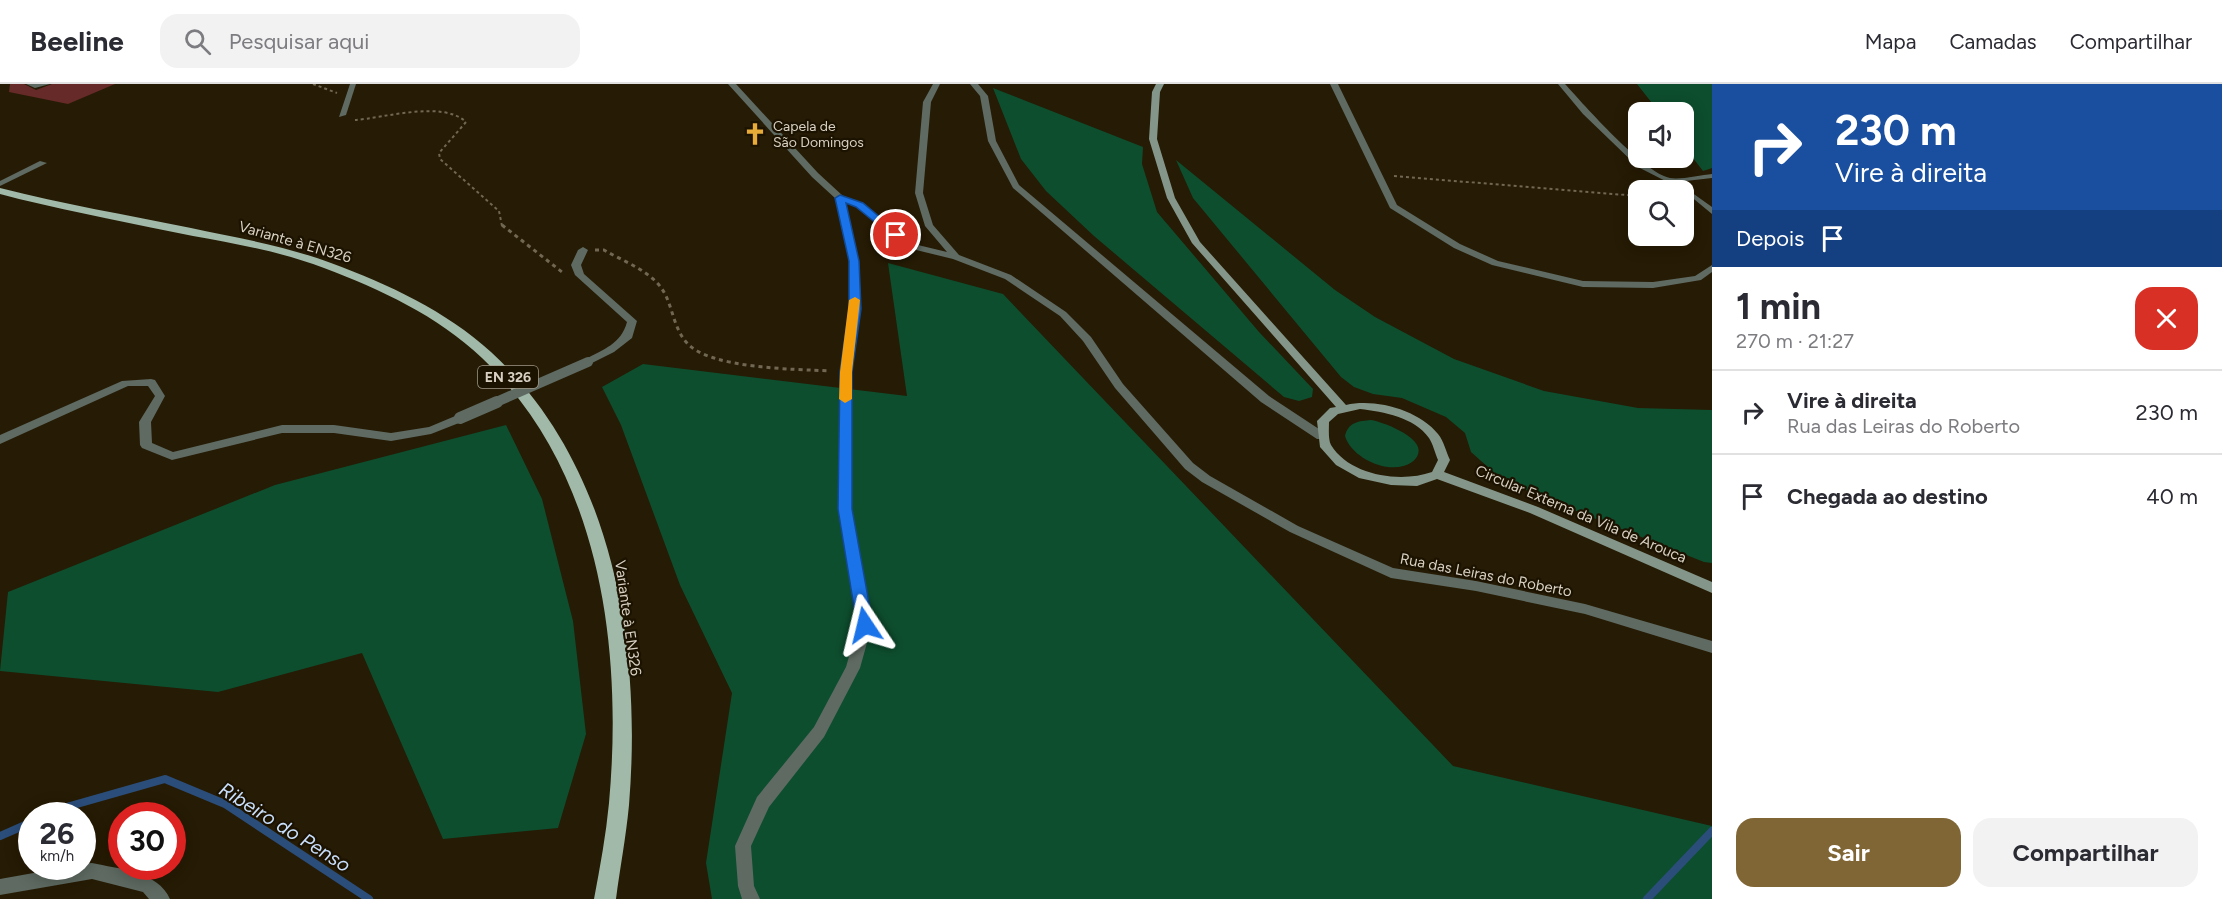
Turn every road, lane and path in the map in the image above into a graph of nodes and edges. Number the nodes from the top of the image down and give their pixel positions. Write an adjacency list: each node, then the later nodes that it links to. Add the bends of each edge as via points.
1 (29, 84): 2 (street)
2 (47, 84)
3 (313, 84): 11 (path)
4 (353, 84): 11 (street)
5 (732, 84): 21 (street, Rua das Leiras do Roberto, via 814,175)
6 (937, 84): 24 (street, via 927,102 919,193 928,226)
7 (974, 84): 29 (street, via 984,96 992,141 1016,186 1265,399)
8 (1160, 84): 28 (main road, via 1153,139 1171,198 1196,243)
9 (1334, 84): 14 (street)
10 (1561, 84): 16 (street, via 1641,165)
11 (350, 94): 12 (street)
12 (342, 115): 26 (path, via 356,120 440,111 464,117 466,122 439,153 440,159 499,211 502,228 562,272)
13 (43, 163): 17 (street)
14 (1377, 175): 19 (path); 25 (street, via 1393,206 1457,246 1495,262 1583,284 1653,285 1698,278)
15 (1712, 176): 16 (street)
16 (1669, 180)
17 (0, 184)
18 (0, 191): 36 (main road, Variante à EN326 / EN 326, via 237,241 342,271 428,312 487,356 512,382 544,423 579,485 605,562 621,680 619,802)
19 (1628, 195)
20 (1694, 197): 22 (street)
21 (840, 198): 24 (street, Rua das Leiras do Roberto, via 860,205 915,246); 27 (street, via 854,261 855,309)
22 (1712, 211)
23 (583, 250): 26 (street, via 576,265); 27 (path, via 604,250 656,281 693,348 729,362)
24 (956, 257): 33 (street, Rua das Leiras do Roberto, via 1008,277 1063,314 1189,466 1294,529 1391,573 1584,609)
25 (1712, 268)
26 (588, 284): 30 (street, bridge, via 632,321 628,336 588,362 431,430 391,437 334,429 282,429 172,456 146,445 145,422 160,396 152,382 126,383)
27 (846, 372): 37 (street, via 845,509 865,625 853,668 819,732 763,802 743,846 746,886)
28 (1342, 407): 29 (main road, via 1323,421); 31 (main road, via 1380,408 1419,424 1442,450 1443,463)
29 (1321, 436): 31 (main road, via 1341,463 1360,474 1404,484)
30 (0, 440)
31 (1437, 474): 32 (main road, Circular Externa da Vila de Arouca, via 1527,507)
32 (1712, 588)
33 (1712, 647)
34 (0, 887): 35 (street, via 92,871 148,885)
35 (161, 899)
36 (605, 899)
37 (751, 899)

